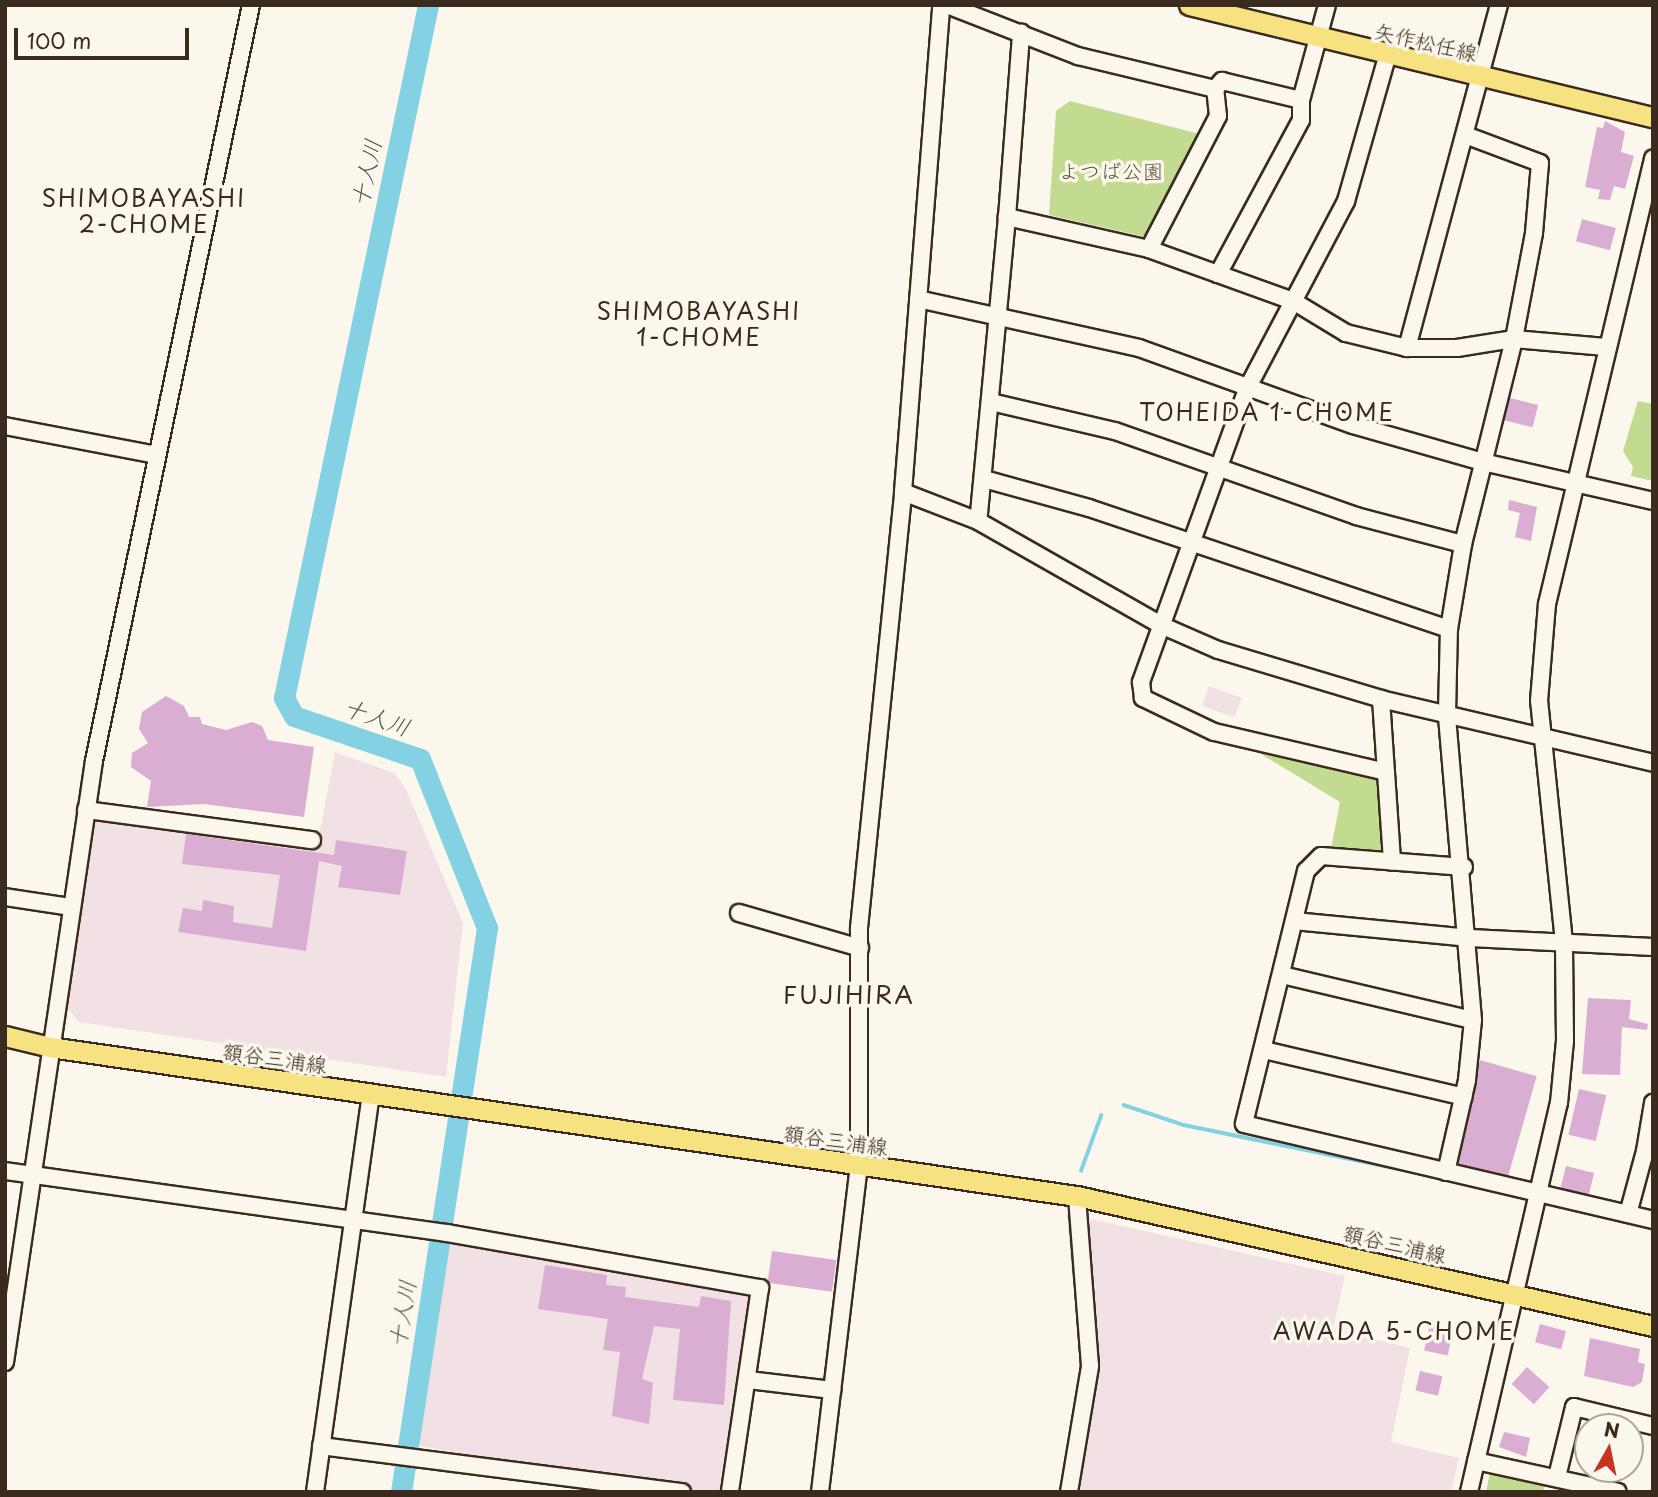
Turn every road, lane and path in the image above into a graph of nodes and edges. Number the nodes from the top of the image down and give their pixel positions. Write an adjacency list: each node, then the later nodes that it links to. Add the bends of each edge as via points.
1 (251, 5): 28 (street)
2 (941, 5): 19 (street)
3 (947, 5): 7 (street)
4 (1327, 5): 8 (street)
5 (1499, 5): 10 (street)
6 (1197, 7): 8 (main road, 矢作松任線)
7 (1021, 33): 11 (street, via 1079,56); 16 (street)
8 (1320, 39): 9 (main road, 矢作松任線); 12 (street)
9 (1387, 57): 10 (main road, 矢作松任線); 20 (street, via 1346,201)
10 (1482, 77): 13 (main road, 矢作松任線); 14 (street)
11 (1215, 89): 12 (street, via 1222,81); 17 (street, via 1218,116)
12 (1301, 100): 18 (street, via 1301,120)
13 (1653, 117)
14 (1468, 136): 22 (street, via 1540,163 1534,233); 24 (street, via 1425,271)
15 (1653, 158): 23 (street)
16 (1007, 217): 17 (street); 21 (street)
17 (1149, 249): 18 (street)
18 (1218, 274): 20 (street)
19 (918, 299): 21 (street); 33 (street)
20 (1293, 302): 24 (street, via 1346,333); 25 (street)
21 (999, 312): 25 (street, via 1139,348); 26 (street)
22 (1514, 338): 23 (street); 24 (street, via 1457,348); 29 (street)
23 (1606, 347): 32 (street)
24 (1407, 348)
25 (1248, 387): 29 (street); 30 (street)
26 (991, 402): 30 (street, via 1115,431); 31 (street)
27 (5, 426): 28 (street)
28 (157, 454): 45 (street)
29 (1483, 462): 32 (street); 37 (street)
30 (1218, 469): 36 (street); 37 (street, via 1356,516)
31 (985, 480): 35 (street); 36 (street)
32 (1577, 482): 34 (street); 42 (street, via 1547,604 1539,701)
33 (903, 492): 35 (street); 56 (street)
34 (1653, 501)
35 (978, 521): 38 (street)
36 (1191, 544): 38 (street); 39 (street)
37 (1463, 544): 39 (street)
38 (1163, 626): 40 (street, via 1218,650); 44 (street, via 1141,682 1143,698 1214,732)
39 (1449, 629): 41 (street)
40 (1381, 699): 41 (street); 44 (street)
41 (1447, 714): 42 (street); 48 (street)
42 (1542, 737): 43 (street); 54 (street)
43 (1653, 763)
44 (1382, 771): 47 (street)
45 (86, 810): 46 (street); 50 (street)
46 (312, 839)
47 (1392, 862): 48 (street); 52 (street, via 1321,856 1306,872)
48 (1464, 867): 53 (street)
49 (5, 897): 50 (street)
50 (70, 906): 60 (street)
51 (739, 913): 56 (street)
52 (1294, 921): 53 (street); 57 (street)
53 (1470, 938): 54 (street); 58 (street)
54 (1564, 942): 55 (street); 70 (street, via 1559,1103)
55 (1653, 947)
56 (860, 948): 66 (street)
57 (1282, 975): 58 (street); 61 (street)
58 (1473, 1020): 63 (street)
59 (5, 1036): 60 (main road, 額谷三浦線)
60 (50, 1047): 62 (main road, 額谷三浦線); 69 (street)
61 (1264, 1050): 63 (street); 68 (street, via 1244,1124)
62 (372, 1094): 66 (main road, 額谷三浦線); 73 (street)
63 (1464, 1097): 68 (street)
64 (1653, 1103): 65 (street)
65 (1649, 1152): 72 (street)
66 (859, 1165): 71 (main road, 額谷三浦線); 79 (street)
67 (5, 1171): 69 (street)
68 (1446, 1172): 70 (street)
69 (31, 1174): 73 (street); 77 (street)
70 (1538, 1194): 72 (street); 75 (street)
71 (1077, 1196): 75 (main road, 額谷三浦線); 90 (street, via 1090,1366)
72 (1629, 1214): 74 (street)
73 (352, 1220): 78 (street, via 760,1288); 81 (street)
74 (1653, 1220)
75 (1517, 1293): 76 (main road, 額谷三浦線); 82 (street)
76 (1653, 1326)
77 (5, 1362)
78 (748, 1380): 79 (street); 88 (street)
79 (832, 1390): 89 (street)
80 (1653, 1426): 83 (street, via 1574,1407)
81 (321, 1446): 85 (street); 86 (street)
82 (1476, 1461): 83 (street); 91 (street)
83 (1557, 1477): 84 (street)
84 (1586, 1488): 92 (street)
85 (650, 1490): 87 (street)
86 (315, 1492)
87 (682, 1492)
88 (730, 1492)
89 (820, 1492)
90 (1069, 1492)
91 (1469, 1492)
92 (1618, 1492)

